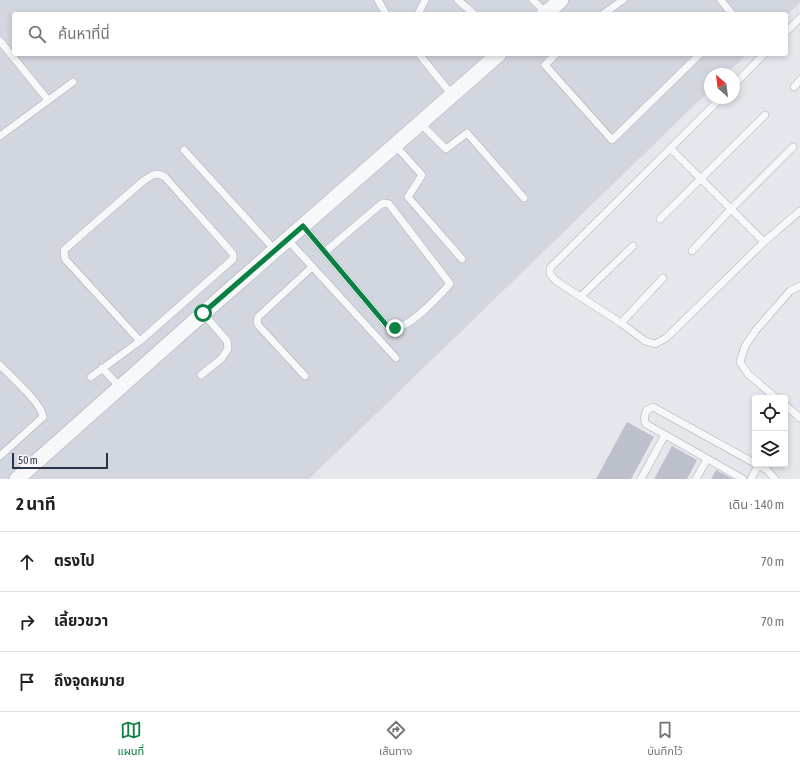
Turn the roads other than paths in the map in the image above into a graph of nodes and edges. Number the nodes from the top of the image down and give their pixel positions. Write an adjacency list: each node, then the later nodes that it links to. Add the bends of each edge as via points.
1 (378, 0): 8 (lane)
2 (425, 0): 9 (lane)
3 (458, 0): 10 (lane)
4 (533, 0): 11 (lane)
5 (561, 0): 12 (street)
6 (623, 0): 13 (lane)
7 (721, 0): 14 (lane)
8 (385, 12)
9 (419, 12)
10 (472, 12)
11 (543, 12)
12 (547, 12)
13 (606, 12)
14 (730, 12)
15 (800, 18): 16 (lane)
16 (788, 30)
17 (0, 41): 19 (lane)
18 (12, 56): 30 (lane)
19 (12, 56)
20 (421, 56): 29 (lane)
21 (497, 56): 29 (street)
22 (554, 56): 23 (lane, via 545,65 612,140)
23 (698, 56)
24 (762, 56): 25 (lane)
25 (740, 79)
26 (800, 80): 28 (lane)
27 (73, 82): 30 (lane)
28 (794, 87)
29 (452, 95): 33 (street)
30 (48, 100): 34 (lane)
31 (715, 104): 37 (lane)
32 (765, 115): 39 (lane)
33 (420, 123): 35 (street); 40 (lane, via 446,149 467,133)
34 (0, 136)
35 (395, 145): 44 (street); 51 (lane, via 422,175 408,197)
36 (793, 146): 41 (lane)
37 (670, 149): 39 (lane); 55 (lane, via 550,268 550,274 556,281)
38 (184, 150): 48 (lane)
39 (700, 178): 41 (lane); 43 (lane)
40 (524, 198)
41 (731, 209): 46 (lane); 50 (lane)
42 (800, 211): 46 (lane)
43 (660, 219)
44 (303, 226): 45 (street); 49 (lane)
45 (287, 239): 48 (street); 52 (lane)
46 (764, 242): 57 (lane, via 666,338 655,344 645,341)
47 (633, 246): 55 (lane)
48 (275, 250): 56 (street)
49 (326, 251): 49 (lane, via 380,205 389,204 450,284 435,301 414,318 392,329)
50 (692, 251)
51 (462, 259)
52 (312, 267): 59 (lane); 63 (lane, via 258,317 257,321)
53 (663, 278): 57 (lane)
54 (800, 286): 66 (lane, via 790,291 756,330 745,346 740,362 748,374)
55 (580, 297): 57 (lane)
56 (203, 313): 62 (lane, via 227,341 228,349 221,359); 65 (street)
57 (621, 323)
58 (140, 340): 58 (lane, via 233,260 233,254 160,174 152,174 64,250 65,259); 61 (lane)
59 (396, 358)
60 (0, 365): 70 (lane, via 39,406 43,417)
61 (102, 368): 64 (lane); 65 (lane)
62 (201, 375)
63 (305, 376)
64 (91, 377)
65 (120, 387): 75 (street)
66 (772, 395)
67 (788, 408): 68 (lane)
68 (800, 418)
69 (665, 435): 71 (lane); 72 (lane, via 646,424 644,415 647,410 653,407); 76 (lane)
70 (0, 456)
71 (707, 459): 77 (lane); 78 (lane)
72 (752, 463)
73 (757, 467): 79 (lane)
74 (760, 467): 80 (lane)
75 (16, 479)
76 (642, 479)
77 (696, 479)
78 (743, 479)
79 (751, 479)
80 (775, 479)

